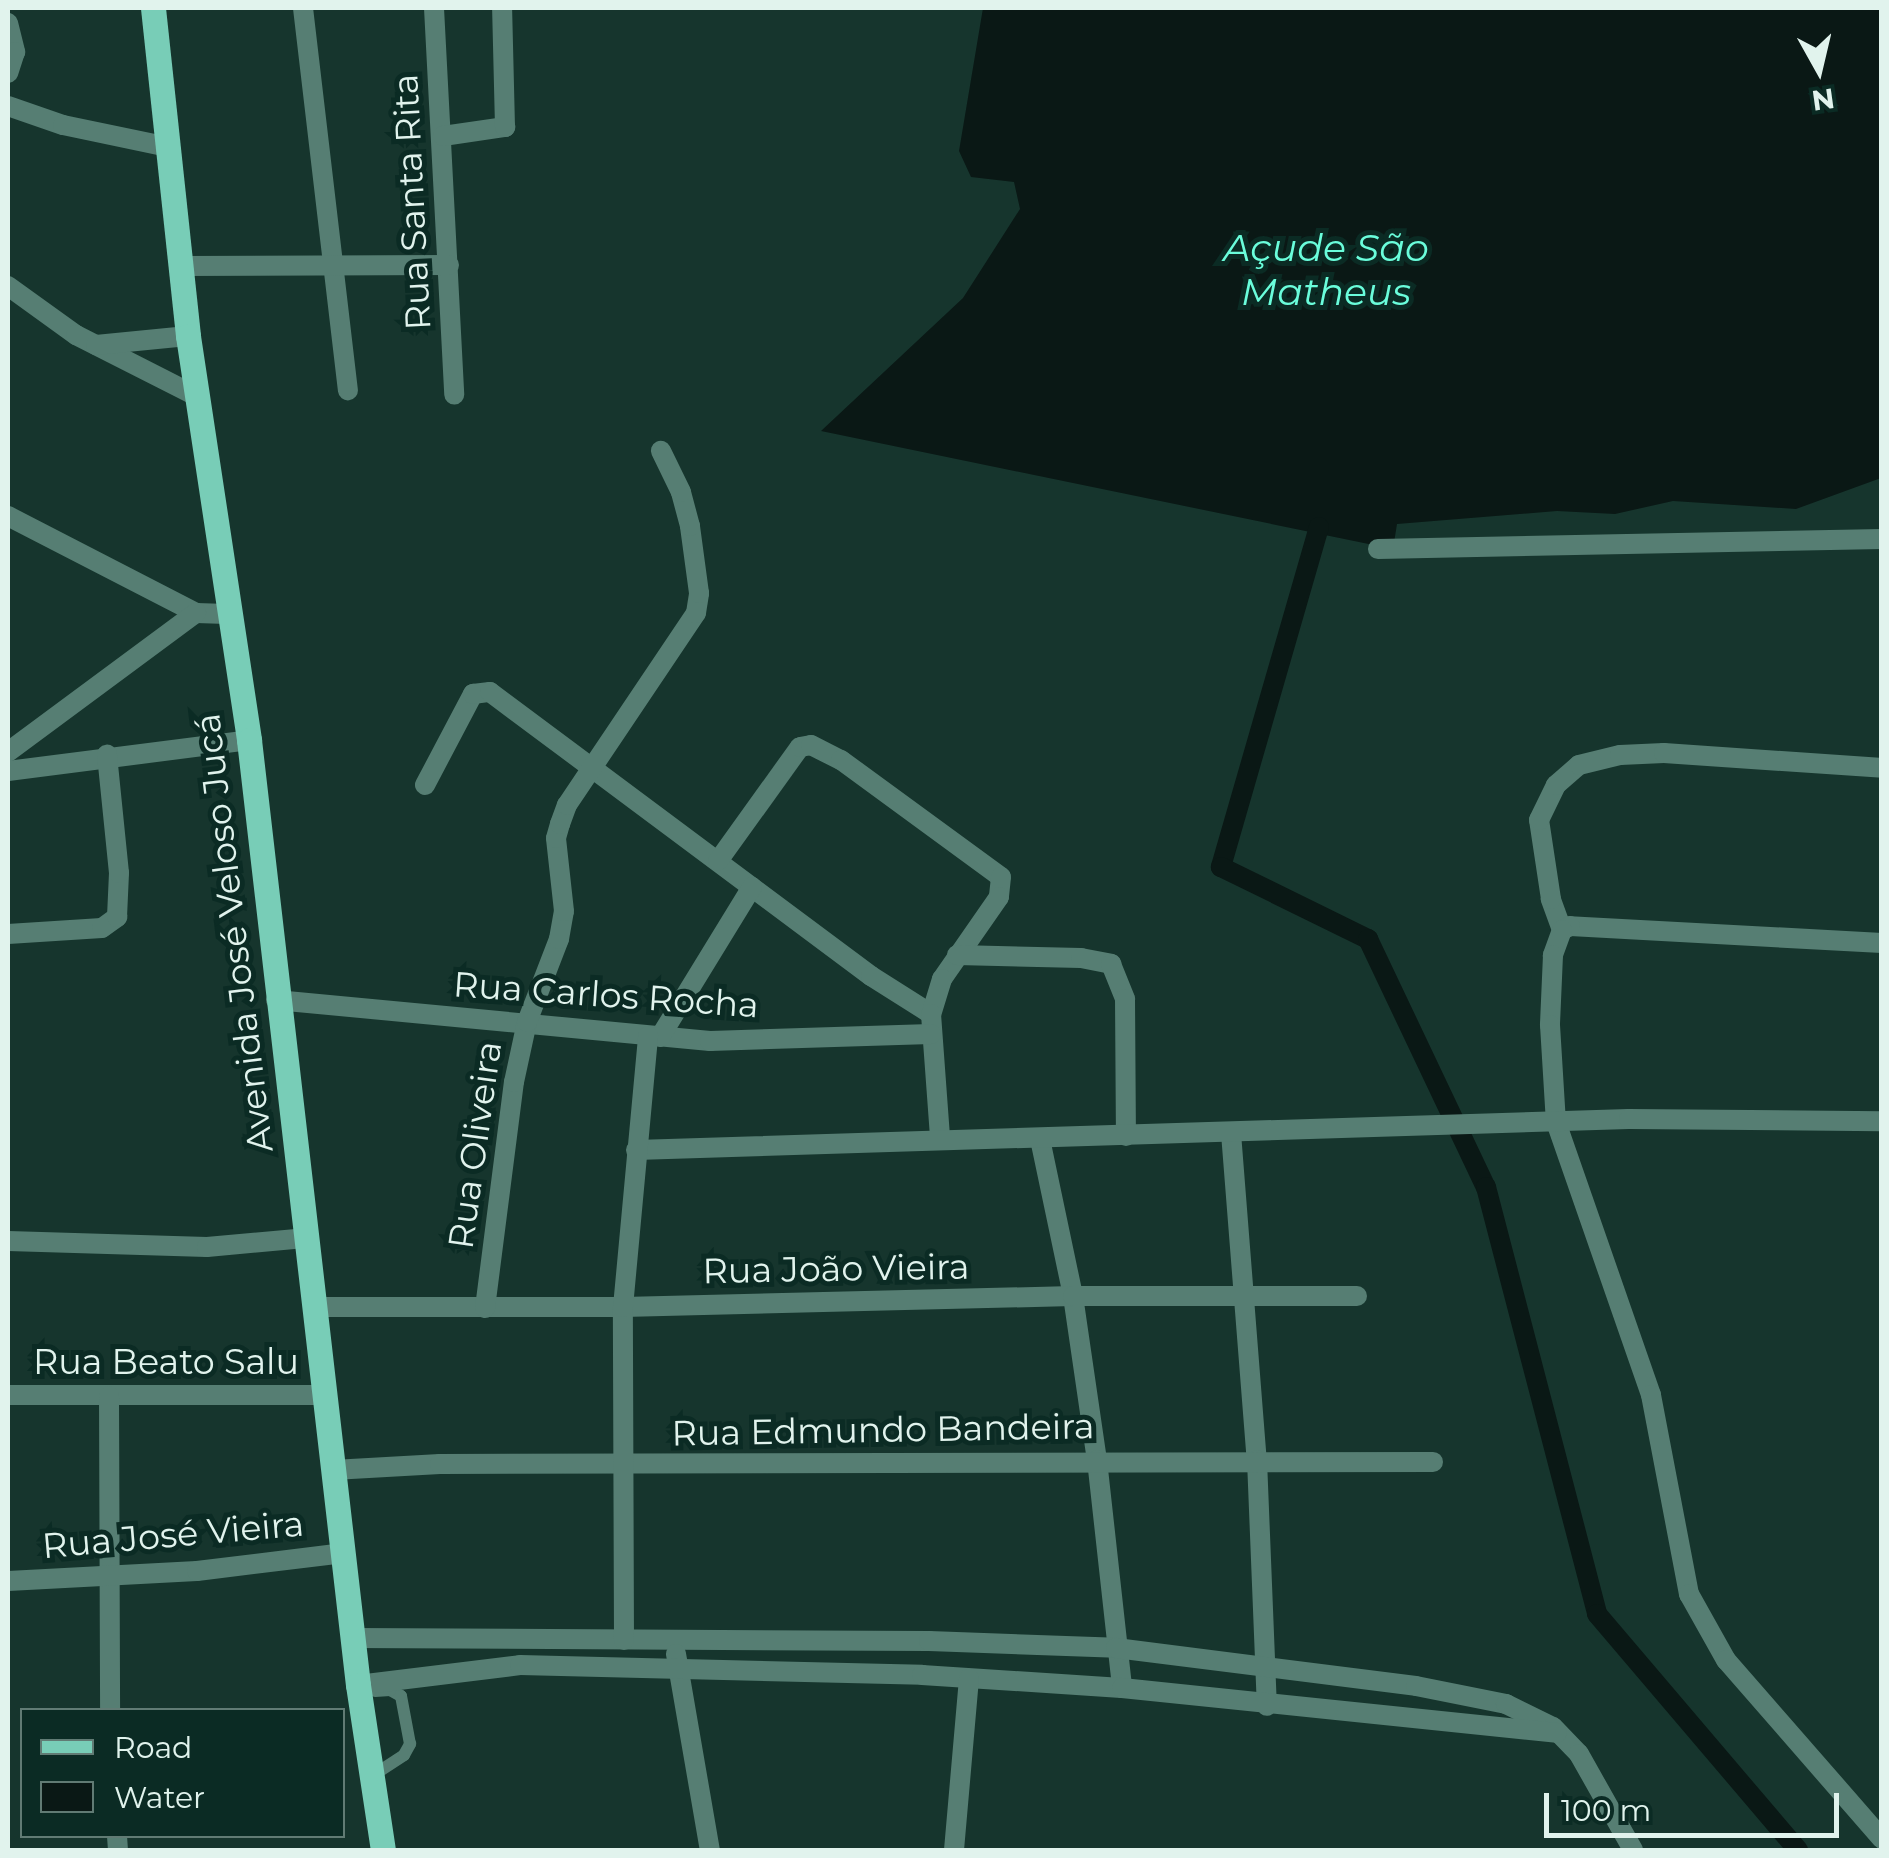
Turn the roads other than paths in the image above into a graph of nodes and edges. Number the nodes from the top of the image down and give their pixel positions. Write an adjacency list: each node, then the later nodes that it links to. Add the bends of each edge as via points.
1 (153, 8): 9 (main road, Avenida José Veloso Jucá)
2 (303, 8): 10 (street)
3 (434, 8): 8 (street, Rua Santa Rita)
4 (502, 8): 8 (street, via 505,126)
5 (8, 23): 6 (street, via 15,52)
6 (8, 73)
7 (8, 106): 9 (street)
8 (443, 136): 11 (street, Rua Santa Rita)
9 (168, 147): 12 (main road, Avenida José Veloso Jucá)
10 (334, 265): 11 (street); 12 (street); 16 (street)
11 (449, 265): 17 (street, Rua Santa Rita)
12 (182, 266): 14 (main road, Avenida José Veloso Jucá)
13 (8, 286): 15 (street)
14 (188, 336): 15 (street); 18 (main road, Avenida José Veloso Jucá)
15 (96, 345): 18 (street)
16 (348, 390)
17 (454, 394)
18 (196, 396): 24 (main road, Avenida José Veloso Jucá)
19 (661, 451): 28 (street, Rua Oliveira, via 690,526 696,613)
20 (8, 517): 23 (street)
21 (1882, 539): 22 (street)
22 (1378, 550)
23 (196, 613): 24 (street); 26 (street)
24 (228, 614): 25 (main road, Avenida José Veloso Jucá)
25 (249, 740): 27 (street); 38 (main road, Avenida José Veloso Jucá)
26 (8, 752)
27 (107, 755): 30 (street); 35 (street, via 117,917 102,928)
28 (592, 768): 31 (street, via 484,690 468,702); 32 (street); 39 (street, Rua Oliveira, via 556,838 564,911)
29 (1882, 768): 34 (street, via 1664,753 1579,766 1556,785 1539,820)
30 (8, 771)
31 (425, 785)
32 (718, 861): 33 (street); 37 (street, via 800,748 820,746 1001,877 999,897)
33 (752, 887): 40 (street); 41 (street)
34 (1562, 930): 36 (street, via 1580,925); 42 (street, via 1553,955 1550,1010)
35 (8, 934)
36 (1882, 942)
37 (956, 955): 40 (street); 45 (street, via 1111,964 1125,1000)
38 (276, 1000): 39 (street, Rua Carlos Rocha); 49 (main road, Avenida José Veloso Jucá)
39 (527, 1022): 41 (street, Rua Carlos Rocha); 56 (street, Rua Oliveira)
40 (931, 1024): 41 (street, Rua Carlos Rocha, via 710,1041); 46 (street)
41 (654, 1037): 48 (street)
42 (1556, 1122): 43 (street); 44 (street); 81 (street, via 1651,1395 1689,1594 1726,1660)
43 (1882, 1122)
44 (1231, 1133): 45 (street); 53 (street)
45 (1126, 1136): 47 (street)
46 (940, 1138): 47 (street); 48 (street)
47 (1040, 1139): 51 (street)
48 (636, 1150): 55 (street)
49 (306, 1238): 50 (street, via 208,1247); 54 (main road, Avenida José Veloso Jucá)
50 (8, 1241)
51 (1073, 1296): 53 (street, Rua João Vieira); 55 (street, Rua João Vieira); 60 (street)
52 (1358, 1296): 53 (street, Rua João Vieira)
53 (1242, 1297): 61 (street)
54 (315, 1307): 56 (street, Rua João Vieira); 58 (main road, Avenida José Veloso Jucá)
55 (623, 1307): 56 (street, Rua João Vieira); 63 (street)
56 (485, 1308)
57 (8, 1395): 59 (street, Rua Beato Salu)
58 (324, 1395): 59 (street, Rua Beato Salu); 64 (main road, Avenida José Veloso Jucá)
59 (109, 1396): 66 (street)
60 (1097, 1460): 61 (street, Rua Edmundo Bandeira); 63 (street, Rua Edmundo Bandeira); 71 (street)
61 (1258, 1460): 62 (street, Rua Edmundo Bandeira); 72 (street)
62 (1433, 1462)
63 (622, 1464): 64 (street, Rua Edmundo Bandeira); 69 (street)
64 (334, 1470): 65 (main road, Avenida José Veloso Jucá)
65 (344, 1553): 66 (street, Rua José Vieira); 68 (main road, Avenida José Veloso Jucá)
66 (110, 1575): 67 (street, Rua José Vieira); 78 (street)
67 (8, 1581)
68 (353, 1638): 69 (street); 76 (main road, Avenida José Veloso Jucá)
69 (624, 1640): 70 (street)
70 (675, 1642): 71 (street); 73 (street)
71 (1116, 1648): 72 (street); 75 (street)
72 (1264, 1664): 77 (street); 79 (street, via 1506,1704)
73 (678, 1667): 74 (street); 76 (street, via 520,1665); 83 (street)
74 (969, 1678): 75 (street); 84 (street)
75 (1122, 1688): 77 (street)
76 (359, 1689): 80 (main road, Avenida José Veloso Jucá); 80 (lane, via 401,1696 409,1732 404,1755)
77 (1267, 1706): 79 (street)
78 (110, 1708)
79 (1561, 1734): 85 (street, via 1580,1754)
80 (372, 1776): 82 (main road, Avenida José Veloso Jucá)
81 (1882, 1838)
82 (383, 1850)
83 (710, 1850)
84 (954, 1850)
85 (1633, 1850)

